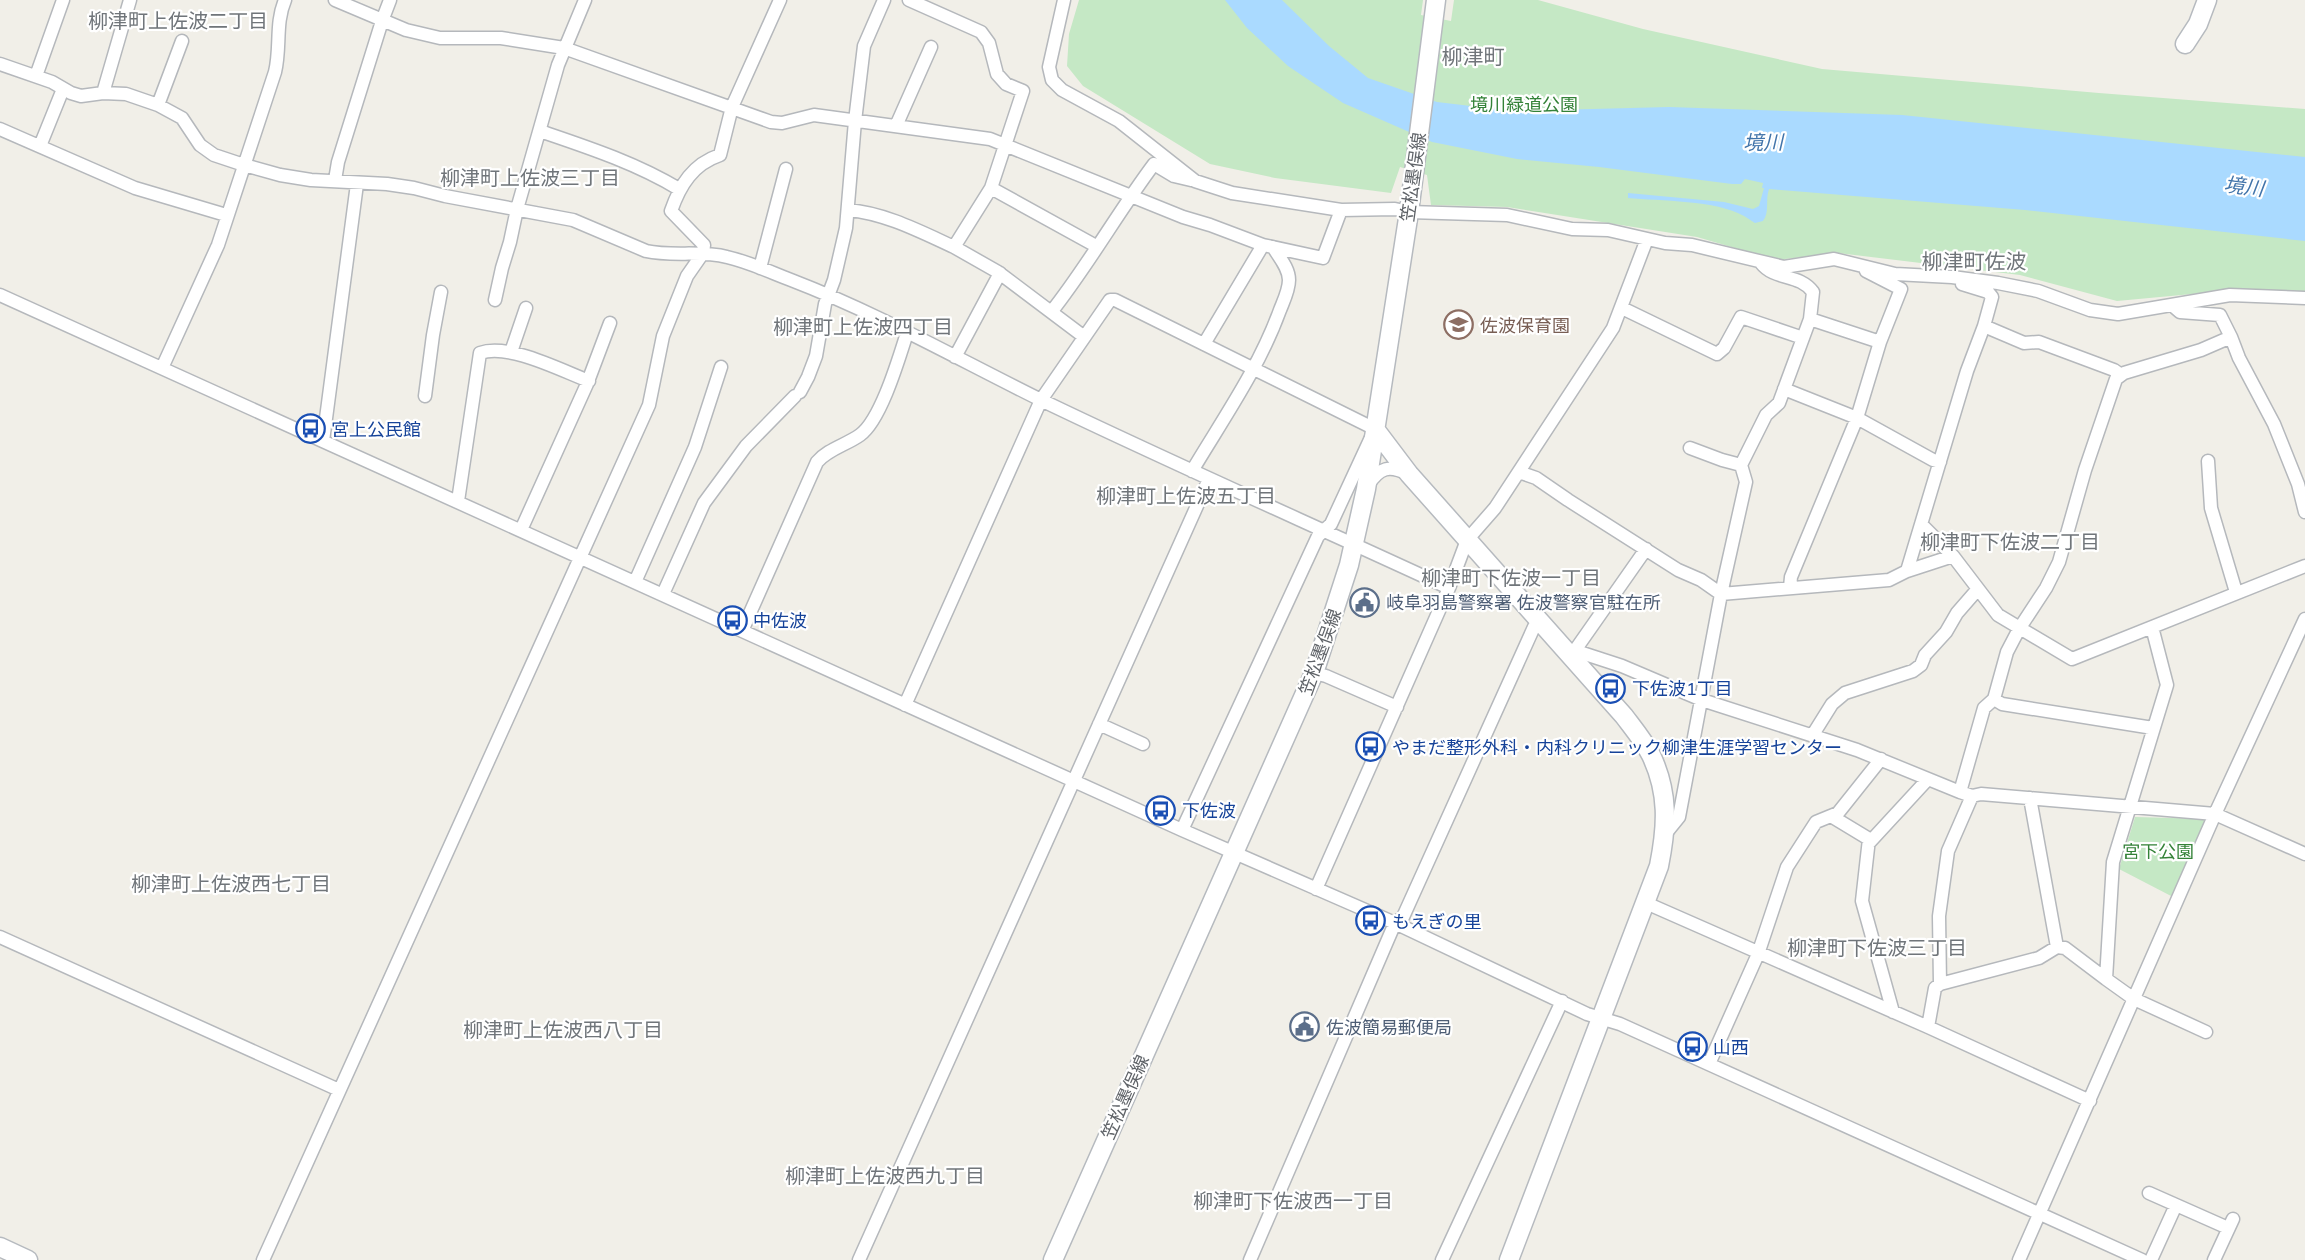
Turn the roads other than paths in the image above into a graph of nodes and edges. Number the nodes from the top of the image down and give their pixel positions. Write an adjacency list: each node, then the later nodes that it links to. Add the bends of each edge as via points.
1 (63, 0): 19 (street)
2 (130, 0): 21 (street)
3 (285, 0): 30 (street, via 275,72)
4 (335, 0): 13 (street)
5 (390, 0): 13 (street)
6 (585, 0): 17 (street)
7 (780, 0): 23 (street)
8 (884, 0): 24 (street, via 864,46)
9 (909, 0): 28 (street, via 981,32 989,43 1001,80 1023,91)
10 (1064, 0): 33 (street, via 1049,67 1052,80 1062,90 1119,122)
11 (1436, 0): 41 (main road, 笠松墨俣線)
12 (2207, 0): 15 (main road)
13 (382, 21): 17 (street, via 440,38 501,38); 32 (street)
14 (182, 41): 22 (street)
15 (2185, 44)
16 (931, 47): 25 (street)
17 (564, 48): 23 (street); 27 (street)
18 (0, 64): 19 (street)
19 (36, 76): 20 (street)
20 (63, 89): 21 (street, via 81,96); 29 (street)
21 (103, 93): 22 (street, via 126,94)
22 (158, 105): 30 (street, via 182,118 200,145 214,155)
23 (732, 107): 24 (street, via 771,122 814,115); 36 (street, via 720,155 705,160)
24 (855, 121): 25 (street); 39 (street)
25 (896, 126): 28 (street)
26 (0, 129): 29 (street)
27 (540, 131): 36 (street, via 603,153); 38 (street)
28 (1004, 143): 35 (street); 37 (street)
29 (40, 146): 42 (street, via 135,188)
30 (244, 165): 32 (street, via 280,175); 42 (street)
31 (786, 169): 50 (street)
32 (335, 180): 34 (street)
33 (1195, 181): 37 (street, via 1174,176 1154,164); 40 (street, via 1232,193)
34 (357, 184): 38 (street, via 414,188); 83 (street)
35 (991, 188): 44 (street); 46 (street)
36 (679, 189): 47 (street, via 671,211 704,245)
37 (1130, 196): 44 (street); 45 (street)
38 (517, 209): 47 (street, via 573,220 658,254); 57 (street)
39 (848, 210): 46 (street, via 914,228); 54 (street)
40 (1341, 210): 41 (street); 45 (street, via 1323,258)
41 (1409, 212): 43 (street, via 1507,215); 82 (main road, 笠松墨俣線)
42 (226, 215): 74 (street, via 218,245)
43 (1647, 239): 48 (street); 60 (street)
44 (1096, 246): 61 (street)
45 (1268, 246): 70 (street); 75 (street, via 1284,264 1288,290)
46 (954, 247): 51 (street)
47 (703, 253): 50 (street); 102 (street, via 687,276 673,308 649,405)
48 (1758, 260): 49 (street, via 1784,267 1834,259); 62 (street, via 1767,271 1806,283 1813,292)
49 (1863, 264): 52 (street, via 1895,274); 69 (street, via 1865,270 1901,289)
50 (760, 268): 54 (street)
51 (1000, 273): 61 (street); 72 (street)
52 (1952, 277): 58 (street, via 2038,291 2090,310 2118,314); 64 (street, via 1950,281 1988,292 1992,297)
53 (441, 292): 79 (street)
54 (829, 295): 65 (street); 111 (street, via 808,377 797,394 746,446 704,503)
55 (0, 296): 74 (street)
56 (2305, 298): 58 (street, via 2230,296)
57 (495, 300)
58 (2173, 306): 67 (street, via 2180,312 2220,315)
59 (526, 308): 71 (street)
60 (1622, 308): 68 (street, via 1716,354 1724,348 1741,317); 89 (street, via 1589,367)
61 (1052, 311): 66 (street)
62 (1810, 319): 68 (street); 69 (street)
63 (610, 323): 77 (street)
64 (1984, 326): 76 (street, via 2024,342 2039,342); 86 (street, via 1966,371)
65 (907, 333): 72 (street); 117 (street, via 890,382 868,427 823,454 817,462)
66 (1083, 336): 70 (street, via 1110,300 1115,300); 80 (street)
67 (2231, 337): 76 (street); 92 (street)
68 (1803, 338): 78 (street)
69 (1880, 342): 81 (street)
70 (1204, 344): 75 (street)
71 (511, 352): 77 (street); 94 (street, via 480,353)
72 (955, 357): 80 (street)
73 (721, 367): 106 (street, via 695,447)
74 (162, 368): 83 (street)
75 (1254, 369): 82 (street); 88 (street)
76 (2121, 375): 116 (street, via 2116,379 2085,470 2059,562)
77 (589, 381): 97 (street)
78 (1784, 389): 81 (street); 87 (street)
79 (425, 396)
80 (1041, 400): 88 (street); 122 (street)
81 (1857, 418): 86 (street); 107 (street)
82 (1375, 429): 90 (main road); 93 (main road, 笠松墨俣線); 98 (street, via 1331,524)
83 (323, 441): 94 (street)
84 (1690, 448): 87 (street)
85 (2208, 461): 110 (street, via 2211,508)
86 (1940, 462): 96 (street)
87 (1741, 465): 112 (street, via 1746,482)
88 (1192, 471): 91 (street)
89 (1519, 472): 99 (street); 101 (street, via 1536,478)
90 (1409, 474): 93 (street, via 1386,469 1375,474); 99 (main road)
91 (1209, 479): 98 (street); 124 (street)
92 (2301, 483): 95 (street)
93 (1366, 489): 100 (main road, 笠松墨俣線)
94 (458, 501): 97 (street)
95 (2305, 512)
96 (1921, 524): 103 (street); 105 (street)
97 (521, 530): 102 (street)
98 (1324, 530): 100 (street); 136 (street)
99 (1467, 540): 108 (street); 114 (main road)
100 (1354, 544): 108 (street); 119 (main road, 笠松墨俣線)
101 (1646, 549): 112 (street); 118 (street)
102 (581, 556): 106 (street); 156 (street)
103 (1953, 556): 105 (street); 109 (street)
104 (2305, 566): 110 (street)
105 (1907, 571): 107 (street, via 1889,580)
106 (635, 582): 111 (street)
107 (1790, 587): 112 (street)
108 (1449, 588): 123 (street)
109 (1977, 590): 116 (street, via 1998,615); 126 (street, via 1921,665 1845,693 1832,704)
110 (2236, 592): 115 (street)
111 (663, 594): 117 (street)
112 (1721, 594): 121 (street)
113 (2305, 620): 134 (street)
114 (1539, 621): 118 (main road); 143 (street, via 1403,917)
115 (2152, 627): 116 (street, via 2073,659); 125 (street, via 2167,685)
116 (2019, 629): 120 (street, via 2007,652)
117 (742, 631): 122 (street)
118 (1573, 654): 121 (street, via 1633,670); 137 (main road, via 1651,755 1665,797)
119 (1314, 673): 123 (street); 139 (main road, 笠松墨俣線)
120 (1994, 699): 125 (street, via 2002,704); 131 (street, via 1984,708)
121 (1702, 700): 126 (street); 137 (street, via 1679,817)
122 (905, 705): 130 (street)
123 (1396, 707): 141 (street)
124 (1099, 724): 127 (street); 130 (street)
125 (2153, 728): 133 (street)
126 (1812, 736): 128 (street)
127 (1143, 744)
128 (1881, 759): 129 (street); 135 (street, via 1838,813)
129 (1928, 779): 131 (street); 138 (street)
130 (1074, 781): 136 (street); 164 (street)
131 (1966, 794): 132 (street); 148 (street, via 1948,851 1939,916)
132 (2030, 798): 133 (street); 145 (street)
133 (2131, 808): 134 (street); 147 (street, via 2114,862)
134 (2215, 814): 140 (street); 149 (street)
135 (1831, 816): 138 (street, via 1869,839); 146 (street, via 1816,822 1787,867)
136 (1182, 830): 139 (street)
137 (1666, 833): 142 (main road)
138 (1869, 843): 151 (street, via 1862,901)
139 (1235, 853): 141 (street); 165 (main road, 笠松墨俣線)
140 (2305, 854)
141 (1316, 889): 143 (street)
142 (1646, 903): 146 (street); 152 (main road)
143 (1395, 923): 150 (street); 166 (street)
144 (0, 937): 156 (street)
145 (2057, 947): 147 (street, via 2065,948); 148 (street, via 2039,958)
146 (1758, 954): 151 (street); 155 (street)
147 (2106, 979): 149 (street)
148 (1940, 984): 153 (street, via 1935,988)
149 (2134, 999): 154 (street); 157 (street)
150 (1562, 1001): 152 (street); 167 (street)
151 (1893, 1012): 153 (street)
152 (1602, 1018): 155 (street); 168 (main road)
153 (1928, 1027): 157 (street)
154 (2206, 1032)
155 (1709, 1064): 160 (street)
156 (339, 1090): 163 (street)
157 (2090, 1101): 160 (street)
158 (2149, 1193): 159 (street)
159 (2176, 1205): 171 (street); 172 (street, via 2231,1224)
160 (2040, 1214): 169 (street); 170 (street)
161 (0, 1247): 162 (main road)
162 (28, 1260)
163 (263, 1260)
164 (860, 1260)
165 (1053, 1260)
166 (1250, 1260)
167 (1442, 1260)
168 (1509, 1260)
169 (2019, 1260)
170 (2142, 1260)
171 (2151, 1260)
172 (2214, 1260)

